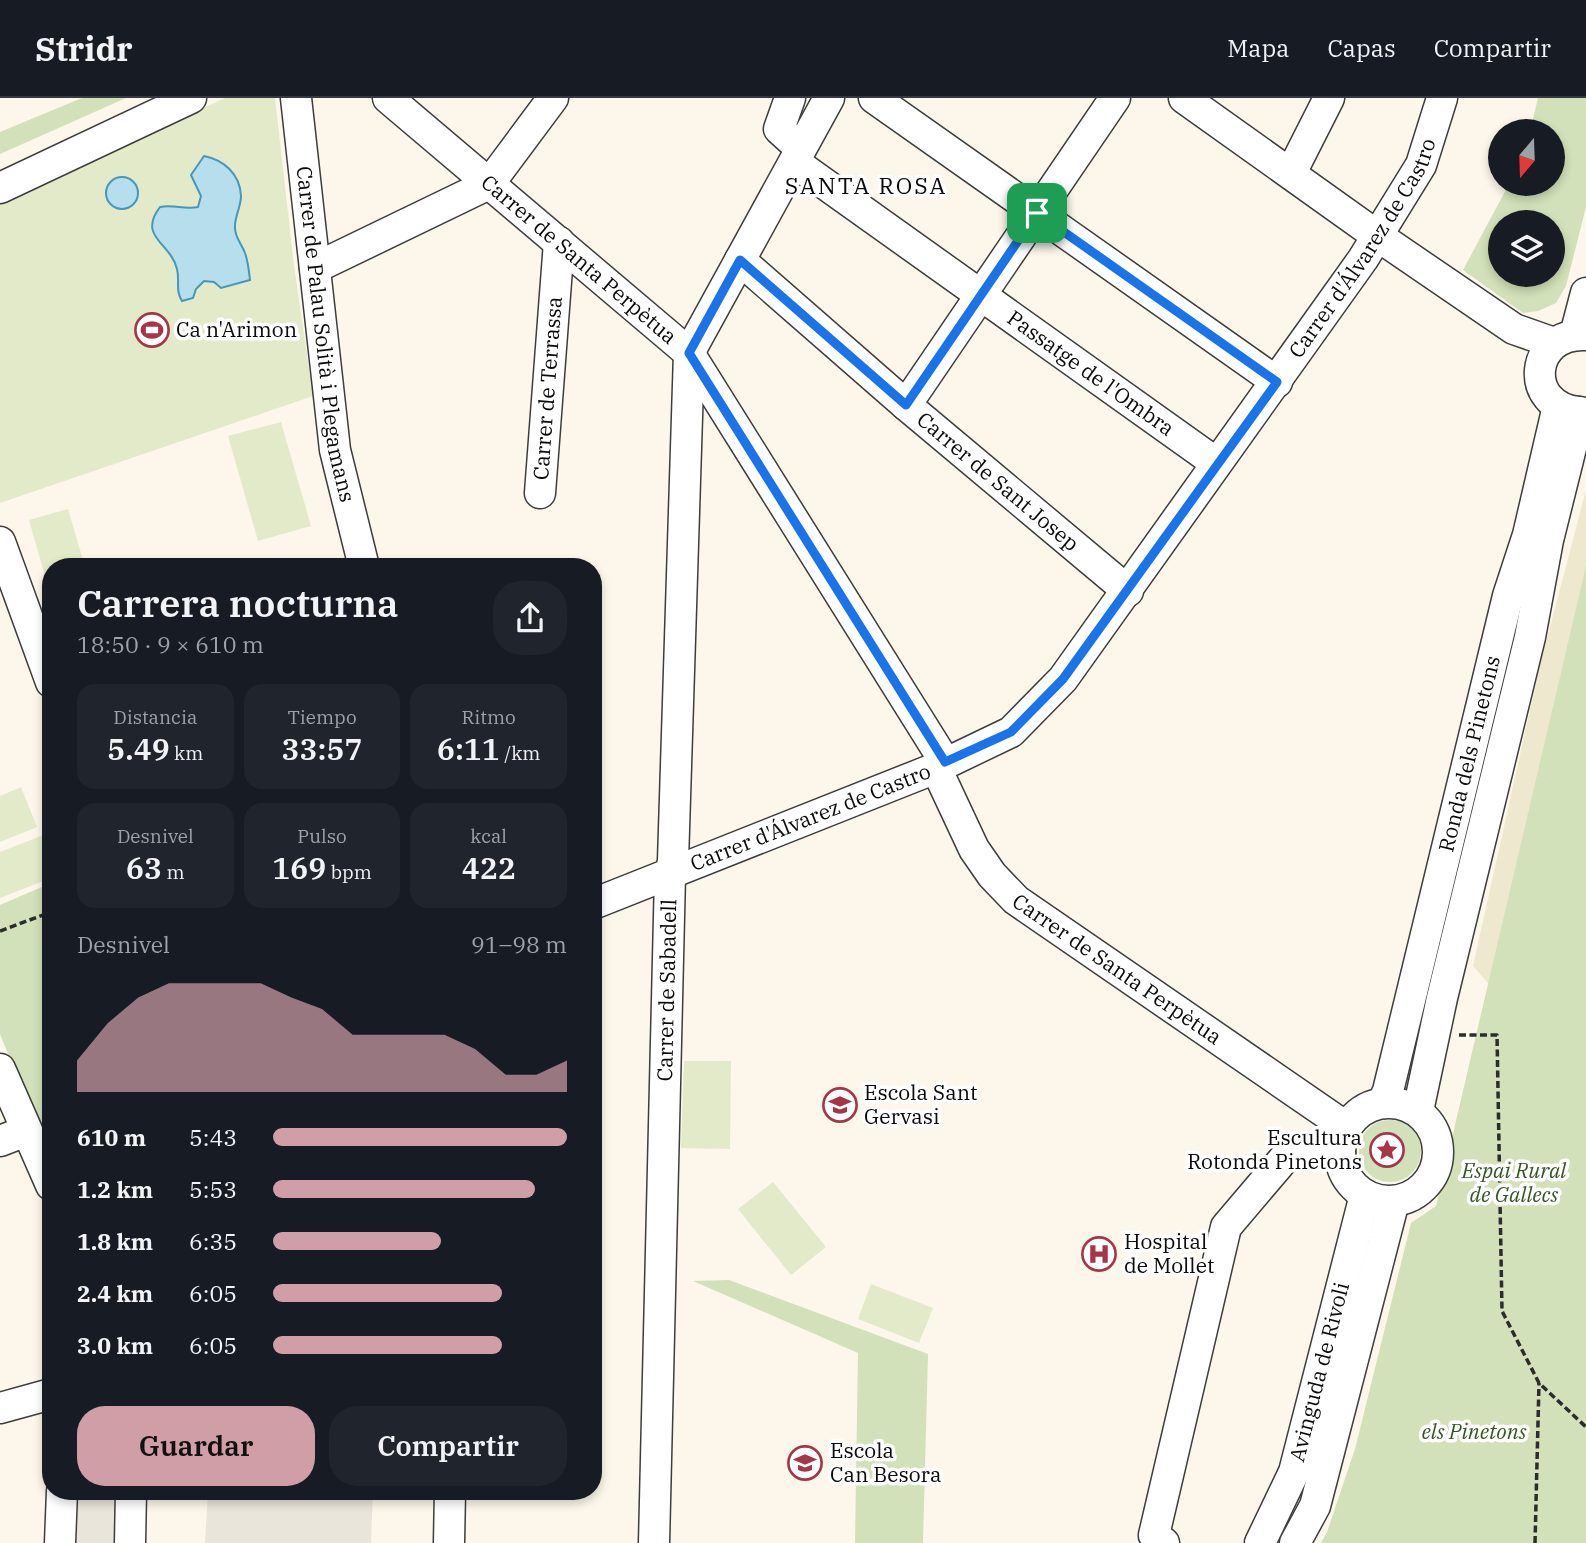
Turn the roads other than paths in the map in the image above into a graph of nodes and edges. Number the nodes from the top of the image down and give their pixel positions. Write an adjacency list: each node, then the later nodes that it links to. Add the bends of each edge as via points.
1 (191, 98): 15 (street)
2 (296, 98): 20 (street, Carrer de Palau Solità i Plegamans)
3 (388, 98): 14 (street, Carrer de Santa Perpètua)
4 (553, 98): 14 (street)
5 (790, 98): 12 (street, Passatge de l'Ombra, via 779,129)
6 (828, 98): 12 (street)
7 (874, 98): 16 (street)
8 (1115, 98): 16 (street)
9 (1184, 98): 13 (street)
10 (1329, 98): 13 (street)
11 (1442, 98): 17 (street, Carrer d'Álvarez de Castro, via 1421,165)
12 (802, 158): 19 (street); 22 (street, Passatge de l'Ombra)
13 (1291, 173): 17 (street)
14 (489, 184): 18 (street, Carrer de Santa Perpètua); 20 (street)
15 (0, 188)
16 (1037, 213): 22 (street); 27 (street)
17 (1377, 236): 23 (street); 27 (street, Carrer d'Álvarez de Castro)
18 (559, 242): 25 (street, Carrer de Santa Perpètua); 31 (street, Carrer de Terrassa)
19 (740, 260): 25 (street); 28 (street, Carrer de Sant Josep)
20 (316, 268): 33 (street, Carrer de Palau Solità i Plegamans, via 335,450)
21 (1586, 293): 24 (street)
22 (981, 295): 28 (street); 30 (street, Passatge de l'Ombra)
23 (1514, 329): 24 (street); 26 (street, via 1532,355)
24 (1572, 338): 26 (street, via 1542,359)
25 (689, 353): 36 (street, Carrer de Santa Perpètua); 37 (street, Carrer de Sabadell)
26 (1540, 379): 29 (street, via 1543,390)
27 (1277, 382): 34 (street, Carrer d'Álvarez de Castro)
28 (906, 405): 34 (street, Carrer de Sant Josep)
29 (1575, 410): 40 (street, Ronda dels Pinetons, via 1505,609); 41 (street, Ronda dels Pinetons, via 1530,637)
30 (1205, 455)
31 (540, 493)
32 (0, 542): 35 (street)
33 (362, 558)
34 (1128, 591): 36 (street, Carrer d'Álvarez de Castro, via 1063,679 1011,732)
35 (42, 657)
36 (940, 765): 37 (street, Carrer d'Álvarez de Castro); 43 (street, Carrer de Santa Perpètua, via 974,849 1016,900)
37 (670, 875): 38 (street, Carrer d'Álvarez de Castro); 55 (street, Carrer de Sabadell)
38 (602, 900)
39 (0, 1069): 42 (street)
40 (1383, 1102): 41 (street, via 1401,1103); 43 (street, via 1356,1115)
41 (1418, 1111): 46 (street, via 1434,1130 1437,1165 1432,1178 1416,1194)
42 (13, 1136): 44 (street)
43 (1343, 1140): 45 (street, via 1342,1167); 56 (street, via 1288,1154 1226,1227 1154,1535)
44 (42, 1173)
45 (1365, 1195): 46 (street); 57 (street, Avinguda de Rivoli, via 1294,1472)
46 (1394, 1201): 58 (street, Avinguda de Rivoli, via 1315,1506)
47 (42, 1396): 48 (street)
48 (0, 1408)
49 (62, 1500): 52 (street)
50 (131, 1500): 53 (street)
51 (450, 1500): 54 (street)
52 (60, 1543)
53 (130, 1543)
54 (449, 1543)
55 (654, 1543)
56 (1164, 1543)
57 (1260, 1543)
58 (1296, 1543)

